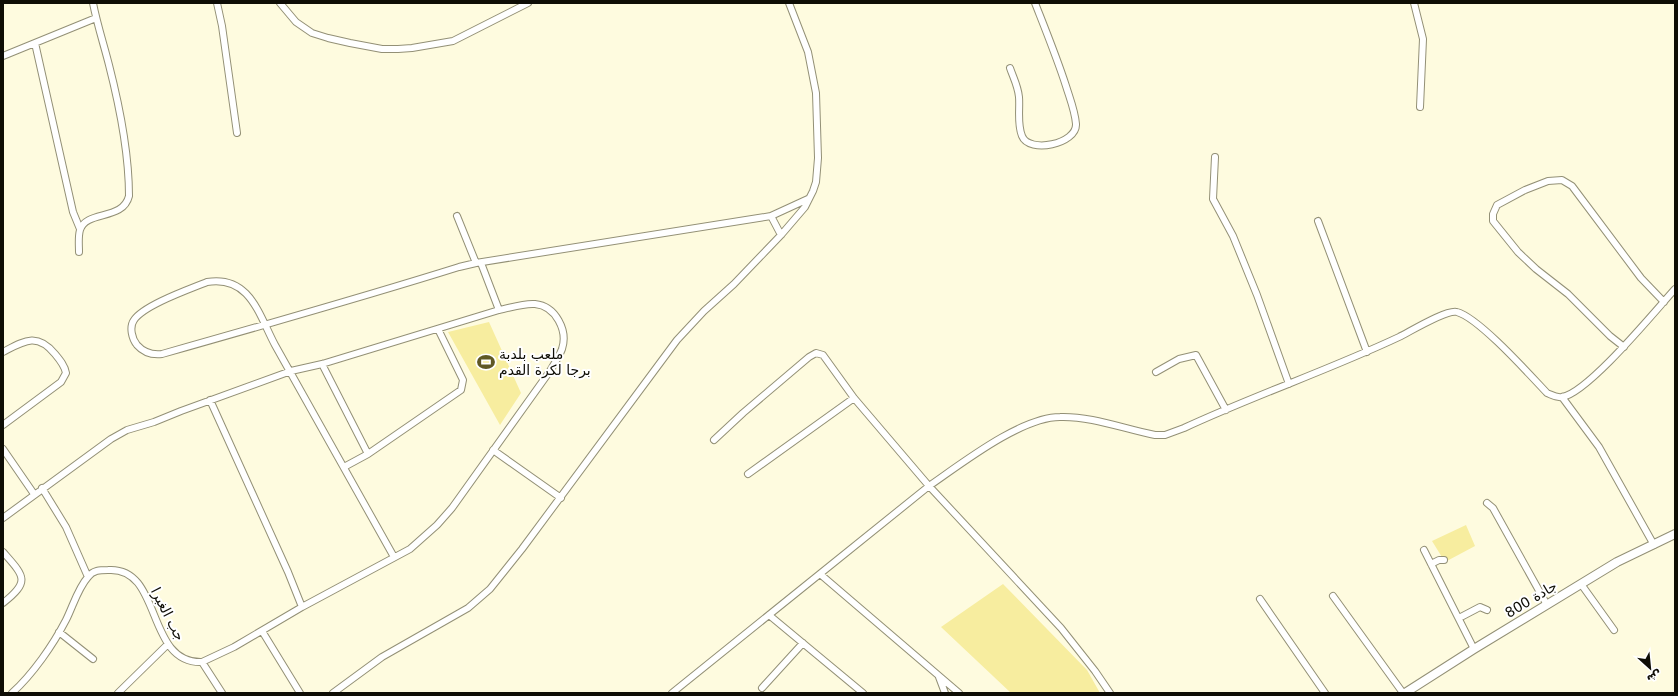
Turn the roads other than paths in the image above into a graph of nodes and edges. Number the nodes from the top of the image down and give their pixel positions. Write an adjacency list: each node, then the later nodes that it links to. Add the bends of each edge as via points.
1 (93, 3): 8 (street)
2 (217, 3): 13 (street)
3 (280, 3): 4 (street, via 296,22 312,33 382,49 398,49 453,41)
4 (528, 3)
5 (789, 3): 15 (street, via 808,52 816,93 818,158 816,182)
6 (1035, 3): 11 (street, via 1054,49 1074,110 1076,126 1072,135 1059,142 1044,145 1025,140 1020,127 1018,89)
7 (1414, 3): 12 (street, via 1423,39)
8 (96, 18): 9 (street); 19 (street, via 123,130 129,196 122,209 92,220)
9 (35, 43): 10 (street); 19 (street)
10 (3, 56)
11 (1010, 68)
12 (1420, 107)
13 (237, 133)
14 (1215, 157): 34 (street, via 1213,199 1233,236)
15 (808, 199): 17 (street); 20 (street, via 806,207)
16 (457, 216): 22 (street)
17 (771, 216): 20 (street); 22 (street)
18 (1318, 221): 30 (street)
19 (80, 229): 21 (street)
20 (781, 235): 49 (street, via 677,340)
21 (79, 252)
22 (478, 263): 25 (street); 26 (street)
23 (1675, 289): 24 (street)
24 (1664, 302): 28 (street); 28 (street, via 1641,278 1572,186 1562,180 1548,181 1497,205 1493,221 1518,252 1568,294)
25 (499, 310): 27 (street); 42 (street, via 528,304 543,306 558,319 564,341 554,364)
26 (266, 324): 26 (street, via 156,355 138,347 131,328 137,316 153,305 216,280 232,283 248,295); 32 (street)
27 (438, 329): 31 (street); 43 (street, via 463,380 462,388)
28 (1624, 347): 35 (street, via 1582,387)
29 (3, 352): 39 (street, via 24,342 39,340 55,354 66,373 61,382)
30 (1367, 352): 34 (street); 35 (street, via 1442,315 1456,311 1480,326 1547,393 1554,397)
31 (322, 364): 32 (street); 43 (street)
32 (291, 371): 37 (street); 44 (street)
33 (1156, 372): 38 (street, via 1179,359 1196,355)
34 (1289, 384): 38 (street)
35 (1562, 397): 53 (street, via 1599,447)
36 (854, 398): 40 (street, via 825,356 816,353); 45 (street); 46 (street)
37 (210, 400): 47 (street, via 117,435); 66 (street)
38 (1226, 410): 46 (street, via 1162,435 1089,420 1060,417 1040,419 1000,439)
39 (3, 425)
40 (714, 440)
41 (3, 449): 48 (street)
42 (493, 450): 49 (street); 56 (street, via 437,525 410,549)
43 (368, 454): 44 (street)
44 (344, 467): 56 (street)
45 (748, 474)
46 (929, 486): 59 (street); 89 (street, via 1061,628 1096,671)
47 (42, 488): 48 (street); 60 (street, via 66,528)
48 (34, 494): 51 (street)
49 (561, 498): 85 (street, via 481,598 382,657)
50 (1487, 503): 65 (street, via 1493,508)
51 (3, 518)
52 (1674, 537): 53 (main road, جادة 800)
53 (1654, 545): 61 (main road, جادة 800, via 1617,562)
54 (1424, 550): 58 (street)
55 (3, 552): 64 (street, via 16,567 22,577 22,583)
56 (394, 557): 66 (street)
57 (1444, 560): 58 (street)
58 (1431, 564): 69 (street)
59 (820, 574): 68 (street); 78 (street)
60 (88, 577): 72 (street); 74 (street, جب الغبرا, via 94,572 112,570 126,574 138,582 151,604 157,624)
61 (1581, 584): 65 (main road, جادة 800); 70 (street)
62 (1333, 596): 91 (street)
63 (1260, 599): 90 (street)
64 (3, 603)
65 (1547, 605): 75 (main road, جادة 800)
66 (302, 607): 71 (street)
67 (1487, 610): 69 (street, via 1480,607)
68 (769, 615): 73 (street); 86 (street)
69 (1459, 618): 75 (street)
70 (1614, 630)
71 (262, 631): 77 (street); 84 (street)
72 (59, 632): 76 (street); 81 (street)
73 (803, 643): 79 (street); 80 (street)
74 (168, 644): 77 (street, جب الغبرا, via 182,656); 82 (street)
75 (1474, 649): 91 (main road, جادة 800)
76 (93, 659)
77 (202, 662): 83 (street)
78 (936, 672): 87 (street); 88 (street)
79 (762, 688)
80 (860, 692)
81 (12, 693)
82 (118, 693)
83 (222, 693)
84 (300, 693)
85 (333, 693)
86 (672, 693)
87 (945, 693)
88 (959, 693)
89 (1110, 693)
90 (1325, 693)
91 (1404, 693)

